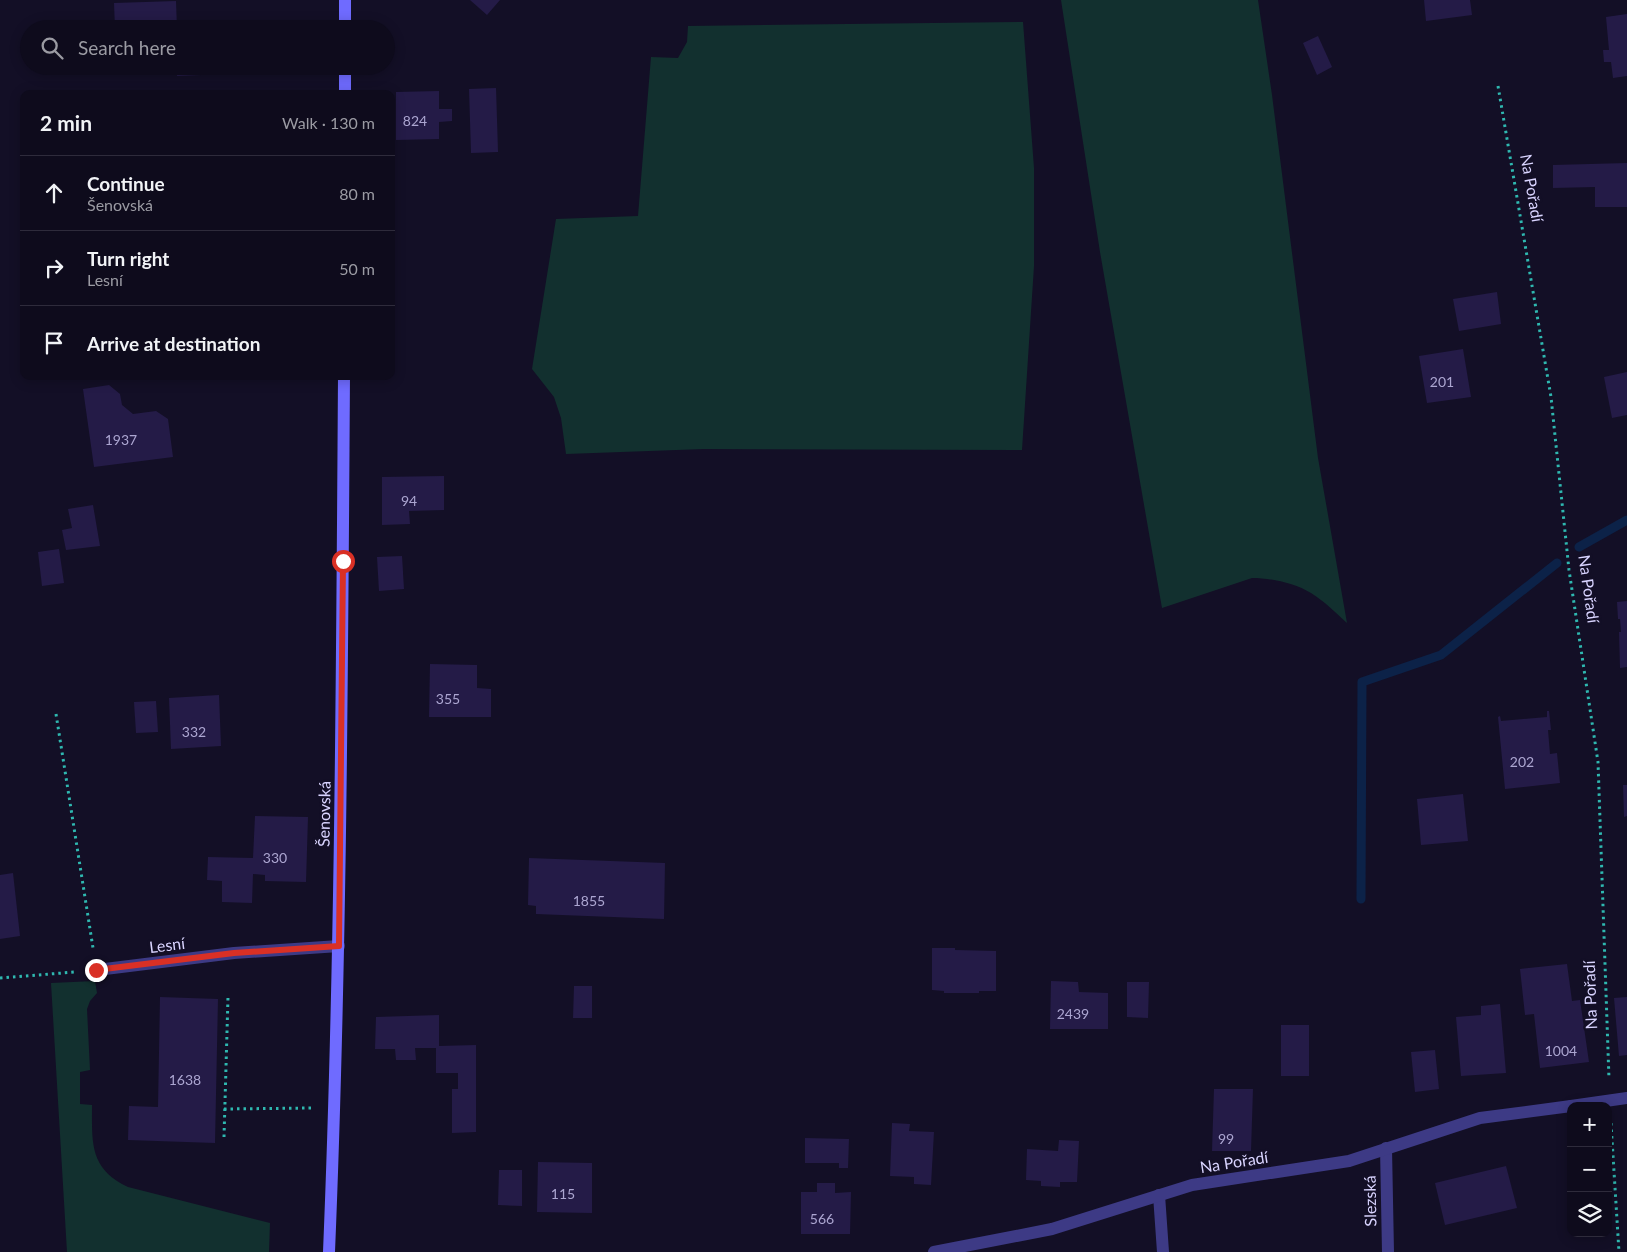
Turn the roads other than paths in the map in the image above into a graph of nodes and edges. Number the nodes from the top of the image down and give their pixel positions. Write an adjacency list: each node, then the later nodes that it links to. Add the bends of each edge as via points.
1 (345, 0): 2 (main road)
2 (345, 20)
3 (345, 75): 4 (main road)
4 (345, 90)
5 (344, 380): 6 (main road, Šenovská)
6 (339, 946): 7 (street, Lesní, via 234,953); 13 (main road, Šenovská)
7 (96, 970)
8 (1627, 1098): 9 (street, Na Pořadí)
9 (1597, 1102)
10 (1567, 1107): 11 (street, Na Pořadí, via 1480,1118)
11 (1386, 1148): 12 (street, Na Pořadí, via 1349,1160 1192,1185); 16 (street, Slezská)
12 (1159, 1195): 14 (street, Na Pořadí, via 1052,1229); 15 (street)
13 (330, 1252)
14 (934, 1252)
15 (1163, 1252)
16 (1388, 1252)

